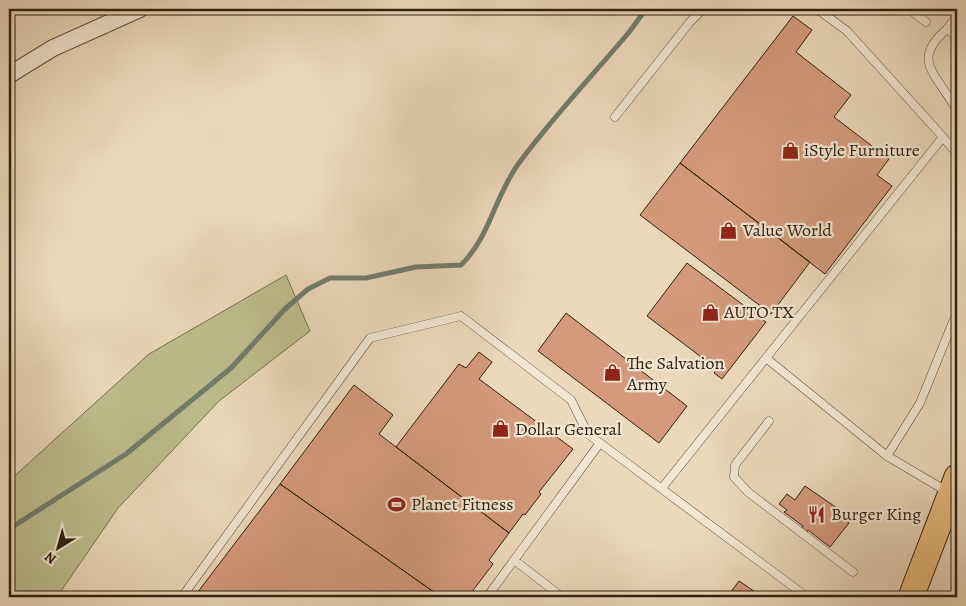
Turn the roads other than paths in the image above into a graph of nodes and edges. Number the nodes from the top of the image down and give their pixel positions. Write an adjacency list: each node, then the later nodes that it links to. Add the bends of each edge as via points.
1 (140, 9): 9 (street, via 53,48)
2 (703, 9): 11 (lane)
3 (817, 9): 12 (lane, via 847,31)
4 (909, 9): 6 (lane)
5 (957, 16): 7 (lane)
6 (926, 22)
7 (947, 29): 8 (lane); 10 (lane, via 927,53 927,61)
8 (957, 37)
9 (9, 75)
10 (957, 107)
11 (615, 118)
12 (943, 137): 13 (lane); 15 (lane)
13 (957, 154)
14 (957, 312): 18 (lane, via 920,403)
15 (766, 358): 18 (lane); 19 (lane)
16 (769, 421): 22 (lane, via 734,465 734,477 748,492)
17 (600, 443): 19 (lane); 21 (lane); 24 (lane, via 588,434 572,400 461,316 370,338)
18 (887, 456): 20 (lane)
19 (662, 488): 27 (lane)
20 (955, 489): 28 (main road)
21 (514, 560): 25 (lane); 26 (lane)
22 (853, 572)
23 (957, 592): 29 (lane)
24 (182, 597)
25 (486, 597)
26 (562, 597)
27 (807, 597)
28 (911, 597)
29 (955, 597)

